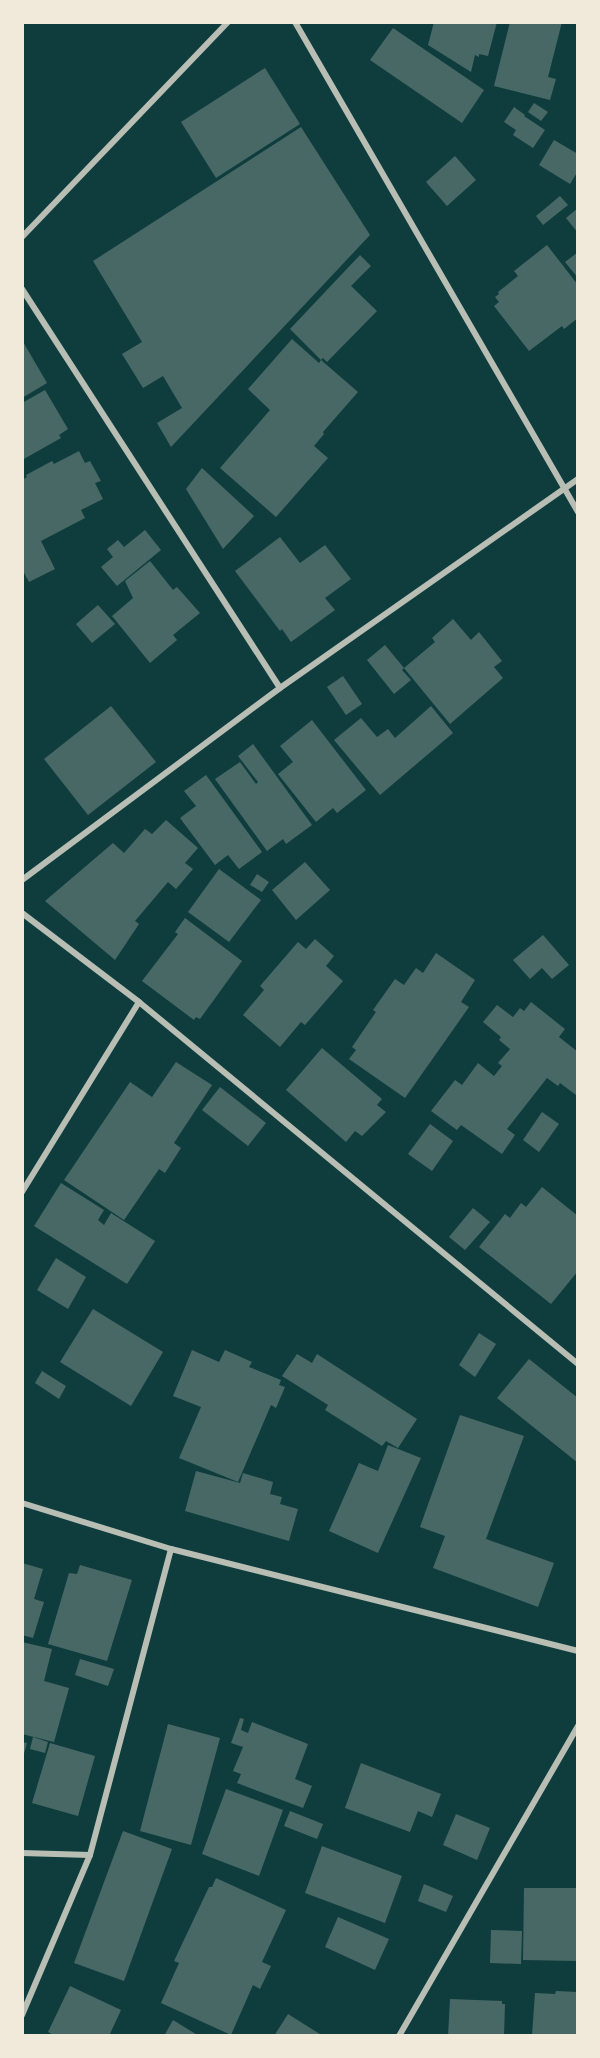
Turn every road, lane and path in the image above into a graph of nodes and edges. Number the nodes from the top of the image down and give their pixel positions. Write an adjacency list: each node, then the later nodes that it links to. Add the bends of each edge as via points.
1 (228, 22): 3 (street)
2 (295, 22): 6 (street)
3 (22, 237)
4 (22, 289): 8 (street)
5 (578, 479): 6 (street)
6 (564, 490): 7 (street); 8 (street)
7 (578, 512)
8 (280, 688): 9 (street)
9 (22, 880)
10 (22, 913): 11 (street)
11 (139, 1002): 12 (street); 13 (street)
12 (22, 1192)
13 (578, 1364)
14 (22, 1503): 15 (street)
15 (171, 1549): 16 (street); 19 (street)
16 (578, 1651)
17 (578, 1726): 21 (street)
18 (22, 1853): 19 (street)
19 (90, 1855): 20 (street)
20 (22, 2015)
21 (399, 2036)

